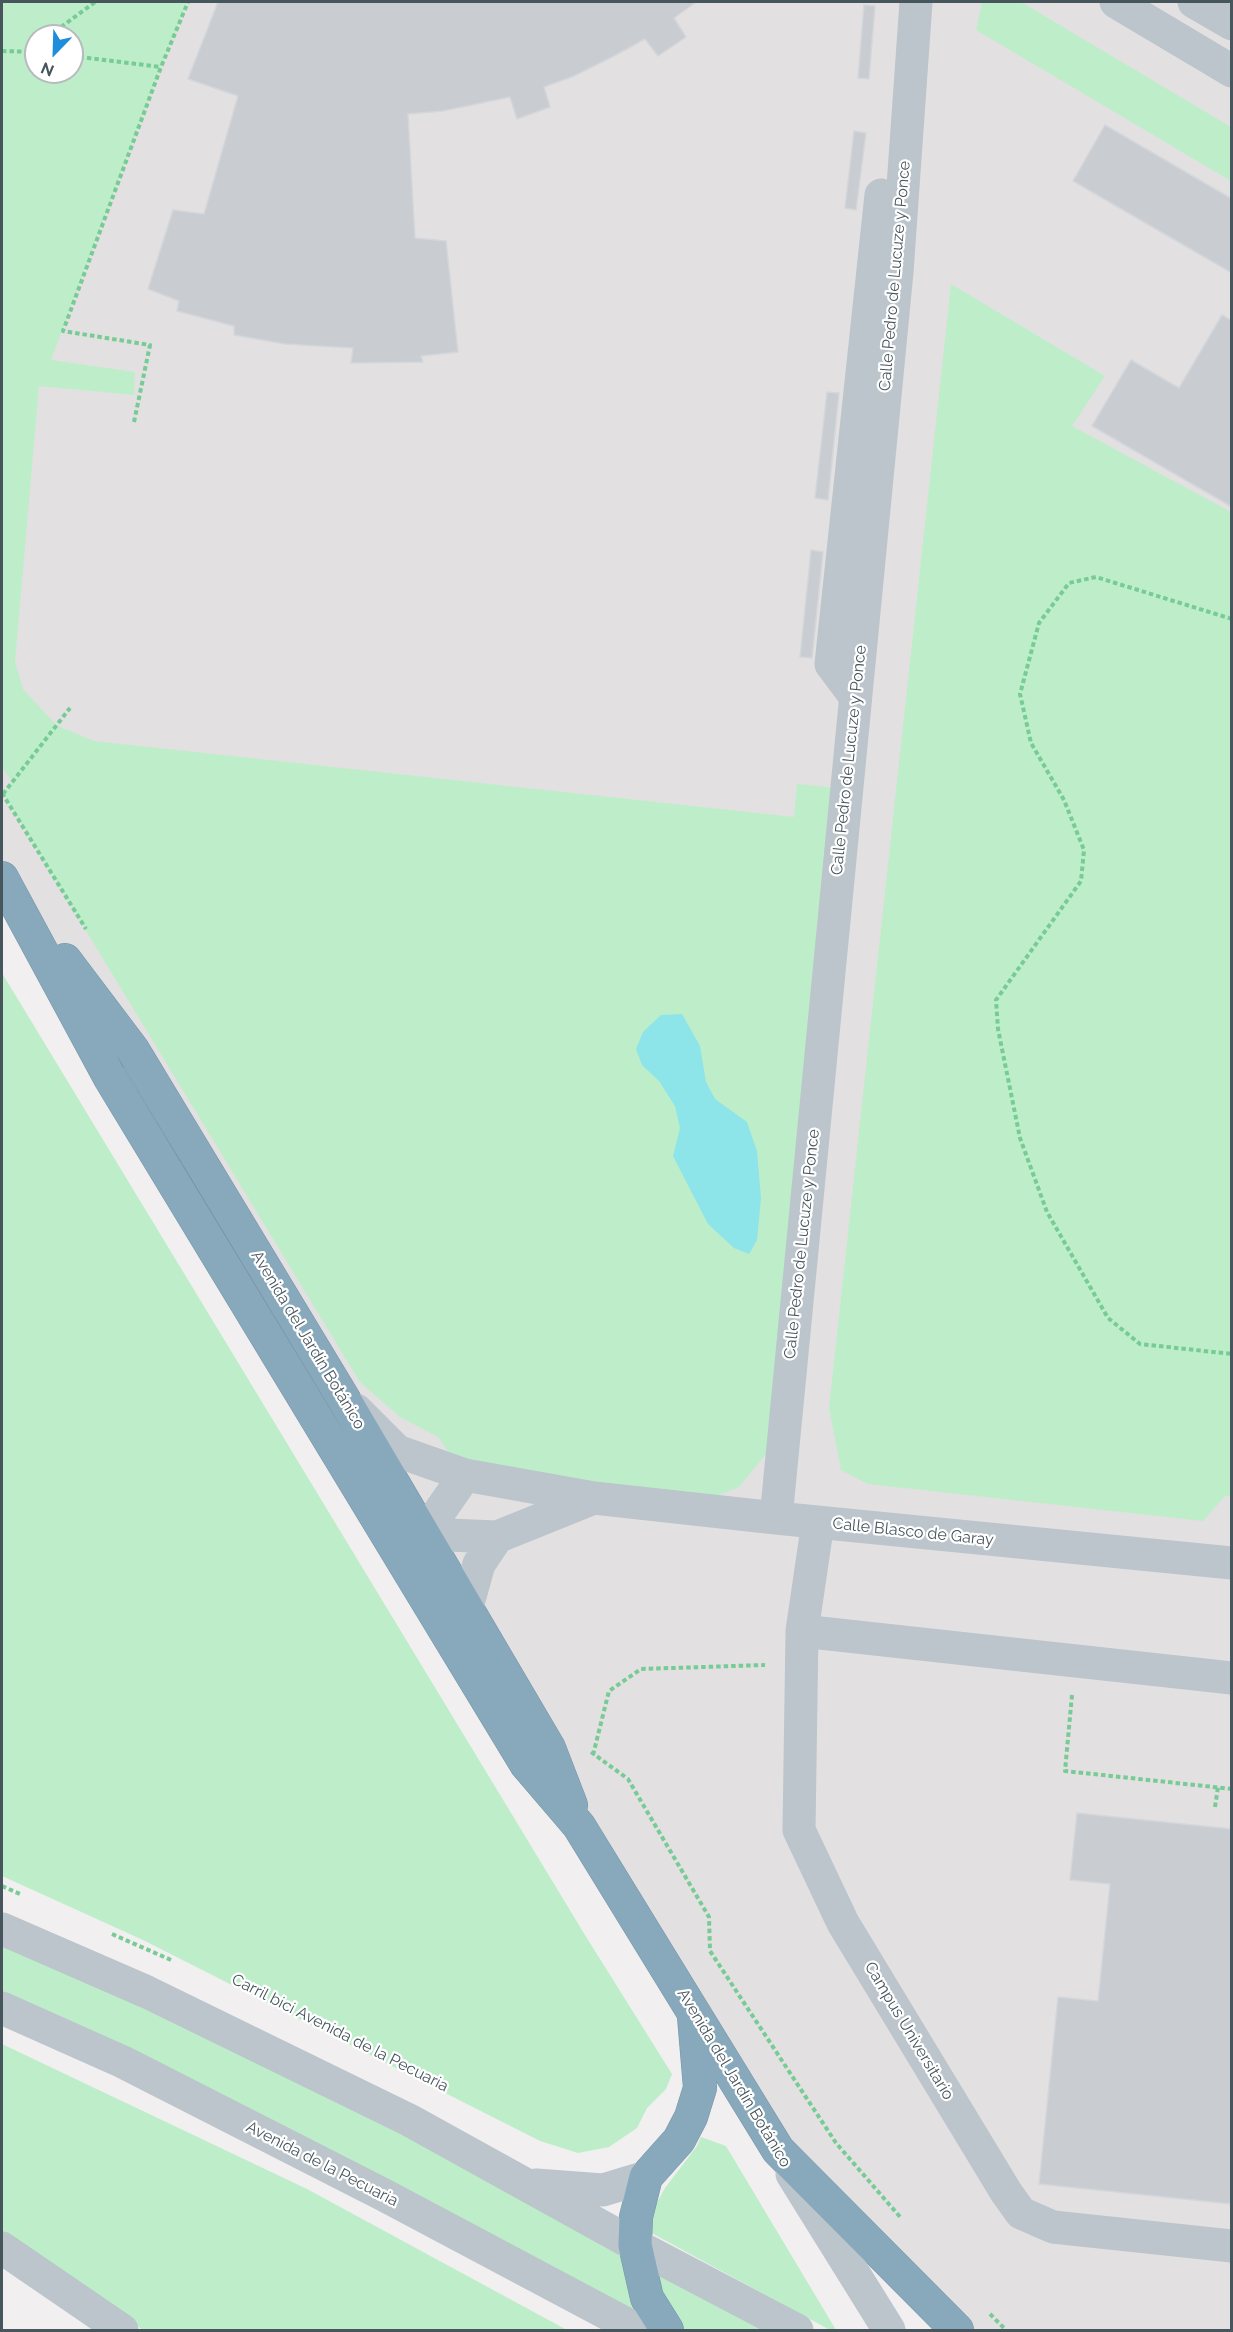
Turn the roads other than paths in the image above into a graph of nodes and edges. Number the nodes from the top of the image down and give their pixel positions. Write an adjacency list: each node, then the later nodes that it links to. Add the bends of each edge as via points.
1 (1116, 2): 5 (street)
2 (1194, 2): 4 (street)
3 (916, 7): 11 (street, Calle Pedro de Lucuze y Ponce, via 897,272)
4 (1232, 24)
5 (1232, 71)
6 (2, 876): 7 (highway, Avenida del Jardín Botánico, via 133,1050); 9 (highway, Avenida del Jardín Botánico, via 111,1078)
7 (342, 1396): 8 (street, Calle Blasco de Garay, via 397,1450); 13 (highway, Avenida del Jardín Botánico)
8 (465, 1475): 10 (street, Calle Blasco de Garay); 13 (street)
9 (355, 1482): 13 (street); 16 (highway, Avenida del Jardín Botánico)
10 (594, 1498): 11 (street, Calle Blasco de Garay); 14 (street, Calle Blasco de Garay)
11 (776, 1518): 12 (street, Calle Blasco de Garay)
12 (818, 1522): 15 (street, Calle Blasco de Garay); 18 (street, Campus Universitario)
13 (424, 1534): 14 (street, Calle Blasco de Garay); 16 (street, via 417,1551); 17 (highway, Avenida del Jardín Botánico)
14 (497, 1537): 17 (street, via 479,1564)
15 (1232, 1563)
16 (417, 1584): 20 (highway, Avenida del Jardín Botánico, via 526,1764)
17 (467, 1608): 20 (highway, Avenida del Jardín Botánico, via 549,1748)
18 (802, 1632): 19 (street); 28 (street, Campus Universitario, via 799,1830 843,1923 1011,2199 1021,2213 1053,2227)
19 (1232, 1678)
20 (579, 1826): 23 (highway, Avenida del Jardín Botánico)
21 (2, 1929): 26 (street, via 157,1997 409,2120)
22 (2, 2008): 31 (street, Avenida de la Pecuaria, via 134,2067)
23 (693, 2009): 24 (highway, Avenida del Jardín Botánico); 25 (highway, via 700,2088 679,2140)
24 (778, 2150): 34 (street, Avenida del Jardín Botánico); 35 (highway)
25 (646, 2177): 26 (street, via 603,2190); 27 (highway, via 636,2217)
26 (529, 2185): 27 (street)
27 (635, 2245): 32 (highway, via 647,2298); 33 (street)
28 (1232, 2246)
29 (2, 2248): 30 (street)
30 (122, 2331)
31 (638, 2331)
32 (667, 2331)
33 (797, 2331)
34 (889, 2331)
35 (957, 2331)

